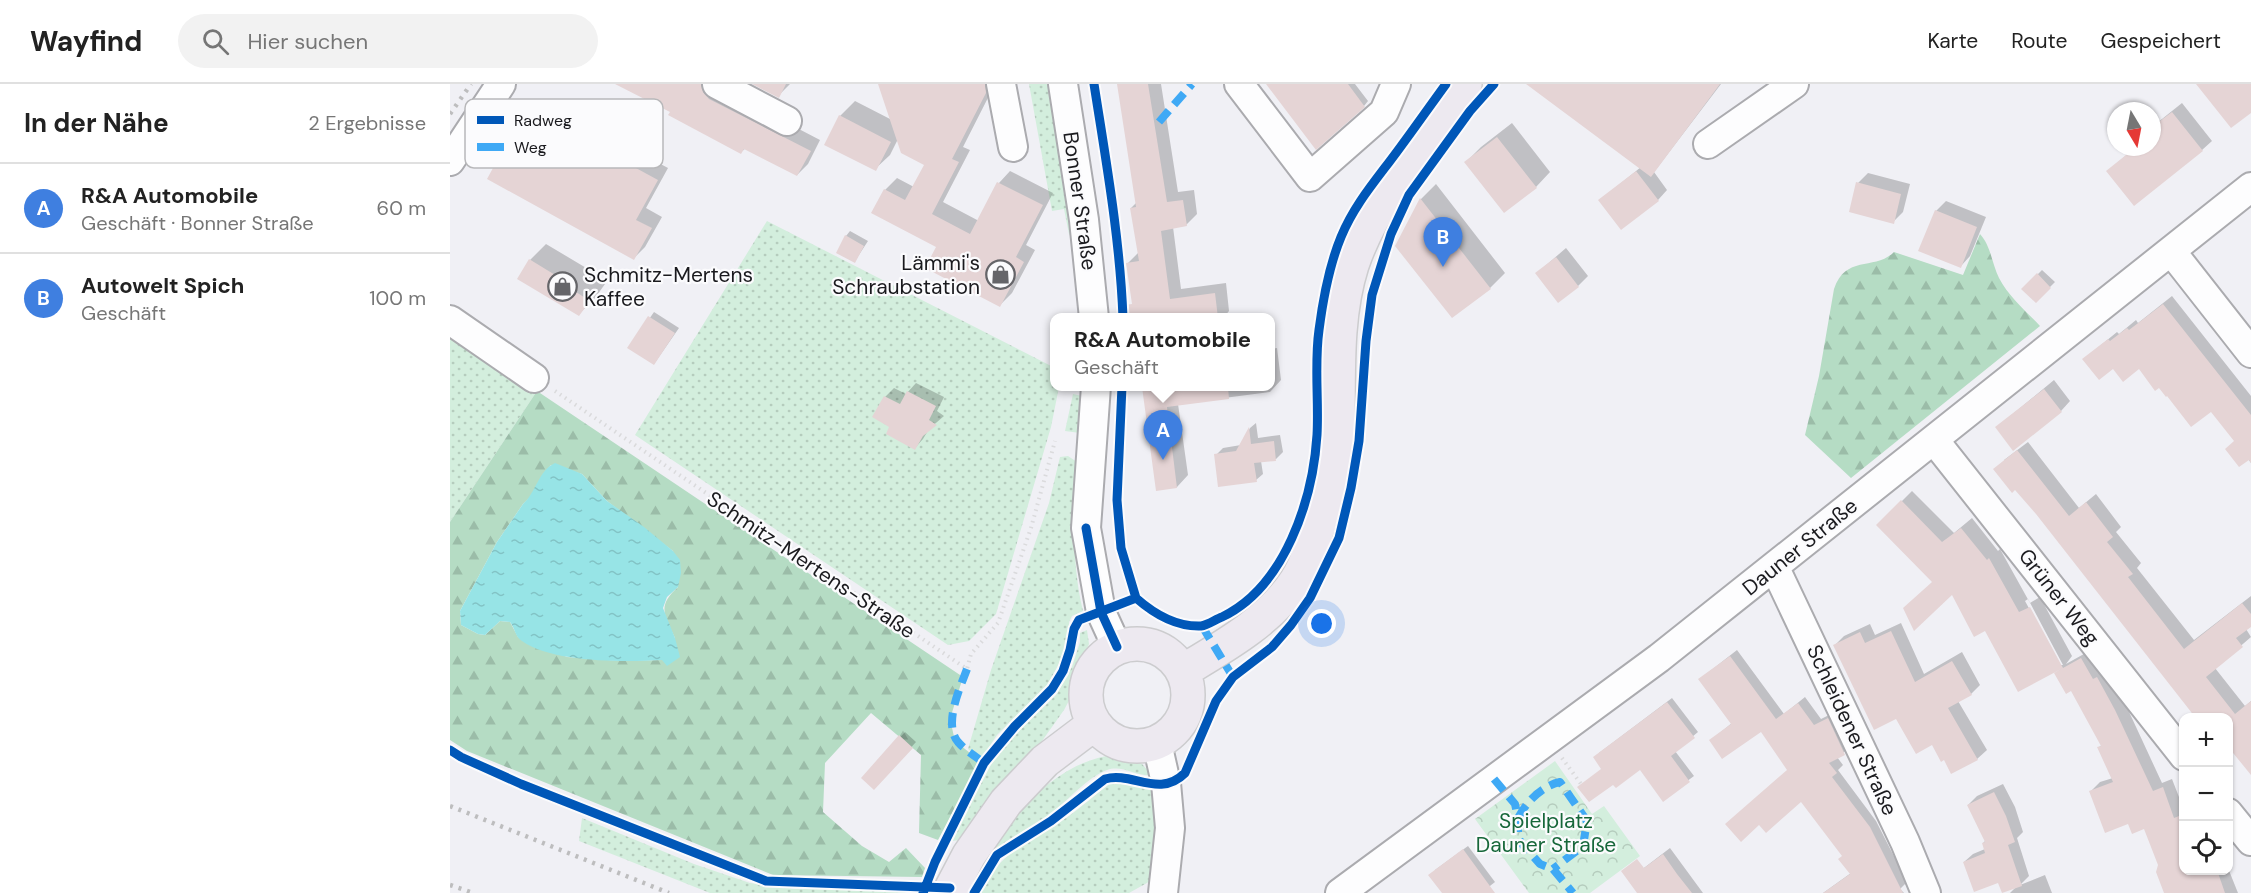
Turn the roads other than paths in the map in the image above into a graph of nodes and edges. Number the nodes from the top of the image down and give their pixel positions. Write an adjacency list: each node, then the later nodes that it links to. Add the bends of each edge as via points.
1 (501, 84): 9 (street)
2 (717, 84): 10 (street)
3 (1001, 84): 13 (street)
4 (1063, 84): 17 (street, Bonner Straße)
5 (1239, 84): 6 (street, via 1310,177 1384,112)
6 (1396, 84)
7 (1465, 84): 25 (main road, via 1379,208 1352,266 1341,328 1335,464 1313,546 1296,580 1276,605 1217,651)
8 (1794, 84): 12 (street)
9 (491, 99)
10 (787, 121)
11 (465, 138): 14 (street)
12 (1708, 144)
13 (1013, 147)
14 (450, 161)
15 (2251, 187): 16 (street, Dauner Straße)
16 (2171, 251): 19 (street); 22 (street, Dauner Straße)
17 (1093, 313)
18 (450, 321): 20 (street)
19 (2251, 353)
20 (534, 378)
21 (1096, 391): 24 (street, via 1086,528 1101,612)
22 (1934, 440): 23 (street, Dauner Straße); 28 (street, Grüner Weg)
23 (1775, 568): 33 (street, Dauner Straße); 34 (street, Schleidener Straße)
24 (1117, 647): 25 (main road, via 1131,643 1154,646 1174,659); 26 (main road, via 1098,661 1087,680 1087,710)
25 (1183, 671): 27 (main road, via 1188,704 1171,734)
26 (1094, 724): 27 (main road, via 1106,737 1122,744); 31 (main road, via 1045,761 1006,802 969,855)
27 (1157, 743): 32 (street, via 1170,828)
28 (2179, 750)
29 (2233, 818): 30 (street)
30 (2251, 841)
31 (949, 893)
32 (1163, 893)
33 (1340, 893)
34 (1926, 893)

